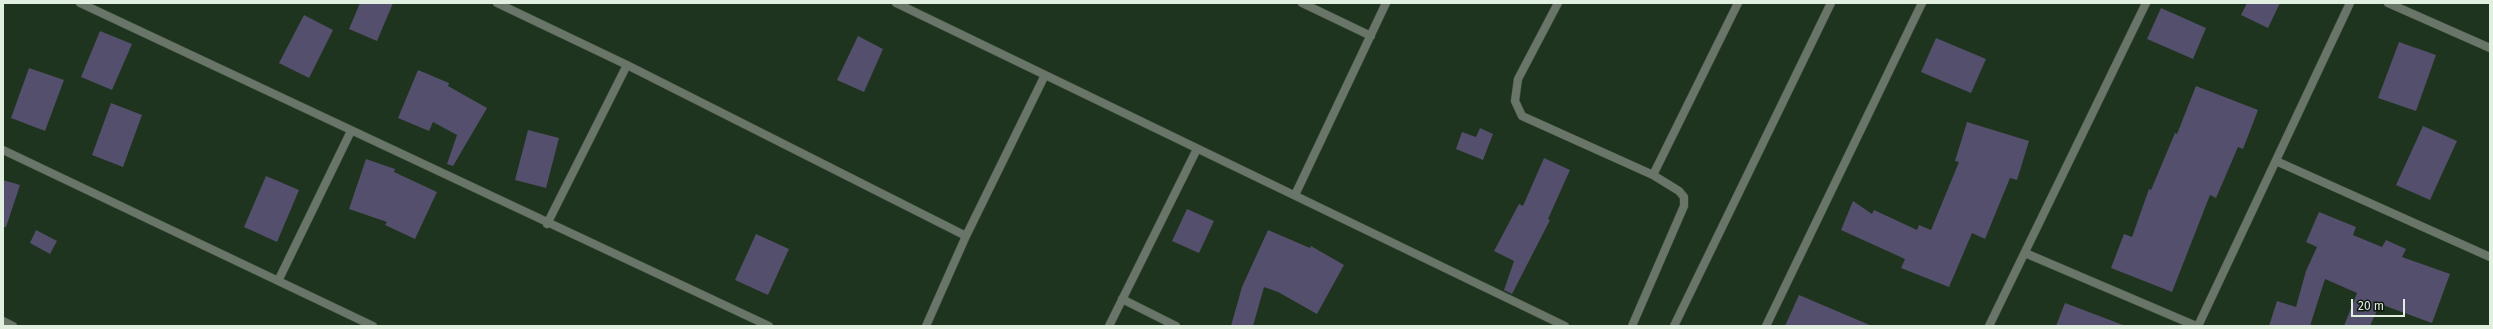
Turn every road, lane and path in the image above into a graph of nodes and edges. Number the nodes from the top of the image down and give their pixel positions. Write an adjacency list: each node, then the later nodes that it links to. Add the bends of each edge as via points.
1 (80, 3): 17 (street)
2 (497, 3): 15 (street)
3 (896, 3): 16 (street)
4 (1302, 3): 13 (street)
5 (1386, 3): 13 (street)
6 (1558, 3): 21 (street, via 1518,79 1515,102 1522,116)
7 (1738, 3): 21 (street)
8 (1831, 3): 38 (street)
9 (1922, 3): 39 (street)
10 (2146, 3): 25 (street)
11 (2350, 3): 20 (street)
12 (2388, 3): 14 (street)
13 (1371, 36): 22 (street)
14 (2490, 48)
15 (628, 65): 23 (street); 24 (street)
16 (1045, 75): 18 (street); 24 (street)
17 (351, 131): 23 (street); 27 (street)
18 (1197, 149): 22 (street); 28 (street)
19 (3, 150): 27 (street)
20 (2276, 162): 26 (street); 41 (street)
21 (1653, 175): 37 (street, via 1679,191 1684,198 1684,206)
22 (1295, 195): 36 (street)
23 (547, 224): 32 (street)
24 (966, 236): 33 (street)
25 (2025, 253): 40 (street); 41 (street)
26 (2490, 257)
27 (278, 281): 31 (street)
28 (1122, 300): 34 (street); 35 (street)
29 (3, 321): 30 (street)
30 (13, 326)
31 (373, 326)
32 (769, 326)
33 (926, 326)
34 (1109, 326)
35 (1176, 326)
36 (1565, 326)
37 (1632, 326)
38 (1674, 326)
39 (1766, 326)
40 (1989, 326)
41 (2197, 326)

